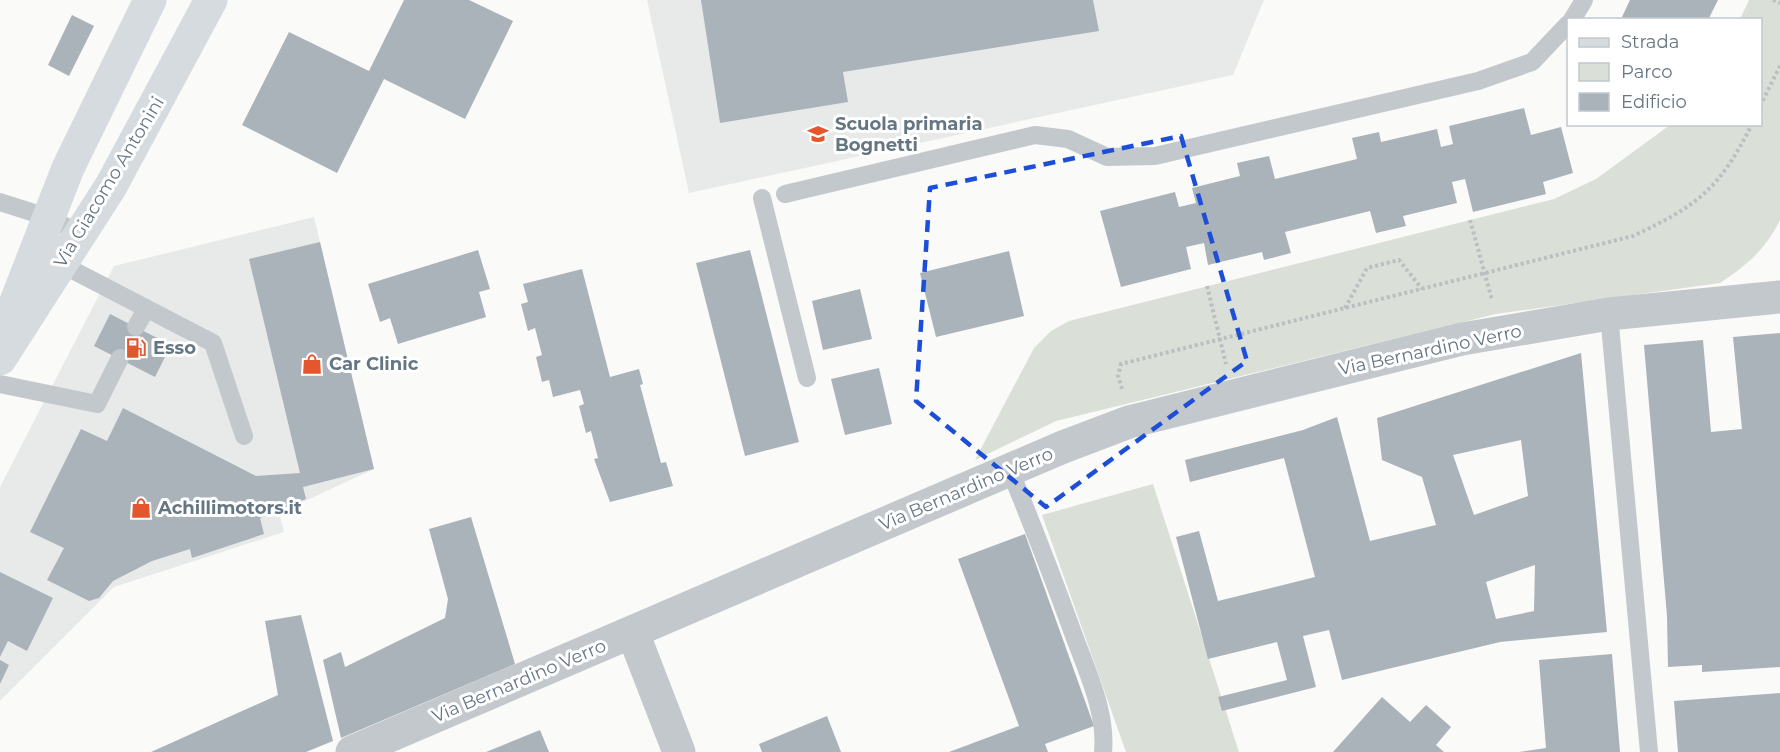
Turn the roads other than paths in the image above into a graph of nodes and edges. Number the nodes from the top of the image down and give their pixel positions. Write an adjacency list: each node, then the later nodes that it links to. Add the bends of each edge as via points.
1 (150, 0): 9 (main road, Via Giacomo Antonini, via 91,117)
2 (211, 0): 10 (main road, Via Giacomo Antonini, via 138,138)
3 (1584, 0): 4 (lane)
4 (1573, 18)
5 (1567, 26): 6 (lane, via 1532,62 1478,81 1155,156 1107,157 1068,139 1035,135)
6 (785, 194)
7 (762, 198): 19 (lane)
8 (0, 202): 9 (lane)
9 (47, 217): 10 (lane); 16 (main road, Via Giacomo Antonini)
10 (81, 234): 11 (main road, Via Giacomo Antonini)
11 (61, 264): 13 (lane); 18 (main road, Via Giacomo Antonini)
12 (1775, 289): 14 (street, Via Bernardino Verro)
13 (146, 309): 15 (lane); 21 (lane, via 213,343)
14 (1609, 314): 22 (street, Via Bernardino Verro, via 1462,339 1129,422); 27 (lane)
15 (136, 327)
16 (0, 344)
17 (120, 358): 20 (lane, via 97,404)
18 (0, 359)
19 (807, 378)
20 (0, 384)
21 (244, 436)
22 (1010, 470): 23 (street, Via Bernardino Verro); 26 (lane, via 1095,696)
23 (633, 633): 24 (street, Via Bernardino Verro); 25 (street)
24 (352, 752)
25 (679, 752)
26 (1103, 752)
27 (1649, 752)

